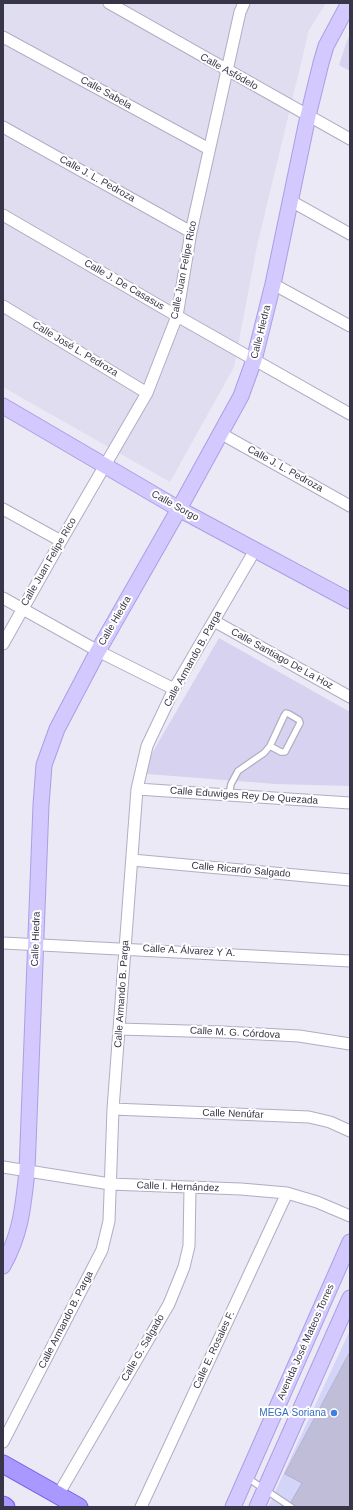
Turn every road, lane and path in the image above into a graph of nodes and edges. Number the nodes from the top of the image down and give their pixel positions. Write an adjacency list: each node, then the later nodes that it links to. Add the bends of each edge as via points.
1 (109, 3): 5 (street, Calle Asfódelo)
2 (244, 3): 5 (street, Calle Juan Felipe Rico)
3 (349, 3): 6 (street, Calle Hiedra, via 326,46)
4 (3, 37): 9 (street, Calle Sabela)
5 (226, 70): 6 (street, Calle Asfódelo); 9 (street, Calle Juan Felipe Rico)
6 (308, 116): 8 (street, Calle Asfódelo); 10 (street, Calle Hiedra)
7 (3, 127): 12 (street, Calle J. L. Pedroza)
8 (350, 139)
9 (209, 149): 12 (street, Calle Juan Felipe Rico)
10 (291, 201): 13 (street); 14 (street, Calle Hiedra)
11 (3, 215): 16 (street, Calle J. De Casasus)
12 (191, 232): 16 (street, Calle Juan Felipe Rico)
13 (350, 234)
14 (273, 284): 17 (street); 18 (street, Calle Hiedra)
15 (3, 306): 19 (street, Calle José L. Pedroza)
16 (177, 316): 18 (street, Calle J. De Casasus); 19 (street, Calle Juan Felipe Rico)
17 (350, 326)
18 (254, 360): 21 (street, Calle J. De Casasus); 22 (street, Calle Hiedra, via 241,396)
19 (147, 393): 23 (street, Calle Juan Felipe Rico)
20 (3, 406): 23 (street, Calle Sorgo)
21 (350, 414)
22 (220, 433): 24 (street, Calle J. L. Pedroza); 26 (street, Calle Hiedra)
23 (105, 466): 26 (street, Calle Sorgo); 27 (street, Calle Juan Felipe Rico)
24 (350, 506)
25 (3, 508): 27 (street)
26 (179, 509): 28 (street, Calle Sorgo); 34 (street, Calle Hiedra)
27 (61, 541): 31 (street, Calle Juan Felipe Rico)
28 (255, 550): 30 (street, Calle Sorgo); 32 (street, Calle Armando B. Parga)
29 (3, 598): 31 (street)
30 (350, 601)
31 (23, 609): 33 (street, Calle Juan Felipe Rico); 34 (street)
32 (214, 621): 35 (street, Calle Armando B. Parga); 36 (street, Calle Santiago De La Hoz)
33 (3, 644)
34 (98, 651): 35 (street); 44 (street, Calle Hiedra, via 57,729 44,765 40,805)
35 (174, 689): 38 (street, Calle Armando B. Parga, via 147,746)
36 (350, 697)
37 (270, 746): 37 (lane, via 284,752 300,723 298,719 286,713); 39 (lane, via 238,771)
38 (137, 789): 39 (street, Calle Eduwiges Rey De Quezada); 41 (street, Calle Armando B. Parga)
39 (229, 795): 40 (street, Calle Eduwiges Rey De Quezada)
40 (350, 803)
41 (132, 860): 42 (street, Calle Ricardo Salgado); 45 (street, Calle Armando B. Parga)
42 (350, 880)
43 (3, 943): 44 (street, Calle A. Álvarez Y A.)
44 (36, 944): 45 (street, Calle A. Álvarez Y A.); 52 (street, Calle Hiedra)
45 (125, 948): 46 (street, Calle A. Álvarez Y A.); 47 (street, Calle Armando B. Parga)
46 (350, 960)
47 (119, 1029): 48 (street, Calle M. G. Córdova, via 299,1036); 49 (street, Calle Armando B. Parga)
48 (350, 1044)
49 (113, 1109): 50 (street, Calle Nenúfar, via 309,1117 330,1122); 53 (street, Calle Armando B. Parga)
50 (350, 1131)
51 (3, 1167): 52 (street, Calle I. Hernández)
52 (27, 1171): 53 (street, Calle I. Hernández); 58 (street, Calle Hiedra, via 21,1221 12,1250)
53 (110, 1184): 54 (street, Calle I. Hernández); 60 (street, Calle Armando B. Parga, via 109,1221 102,1250)
54 (190, 1188): 55 (street, Calle I. Hernández); 64 (street, Calle G. Salgado, via 189,1246 184,1267 169,1304)
55 (288, 1193): 56 (street, Calle I. Hernández); 68 (street, Calle E. Rosales F.)
56 (350, 1216)
57 (349, 1245): 62 (street, Avenida José Mateos Torres)
58 (3, 1266)
59 (350, 1298): 63 (street)
60 (3, 1442)
61 (3, 1464): 64 (main road)
62 (246, 1477): 63 (lane); 69 (street, Avenida José Mateos Torres)
63 (265, 1489): 70 (street); 71 (lane)
64 (58, 1495): 67 (main road)
65 (3, 1505): 66 (main road)
66 (6, 1507)
67 (79, 1507)
68 (141, 1507)
69 (233, 1507)
70 (257, 1507)
71 (290, 1507)

